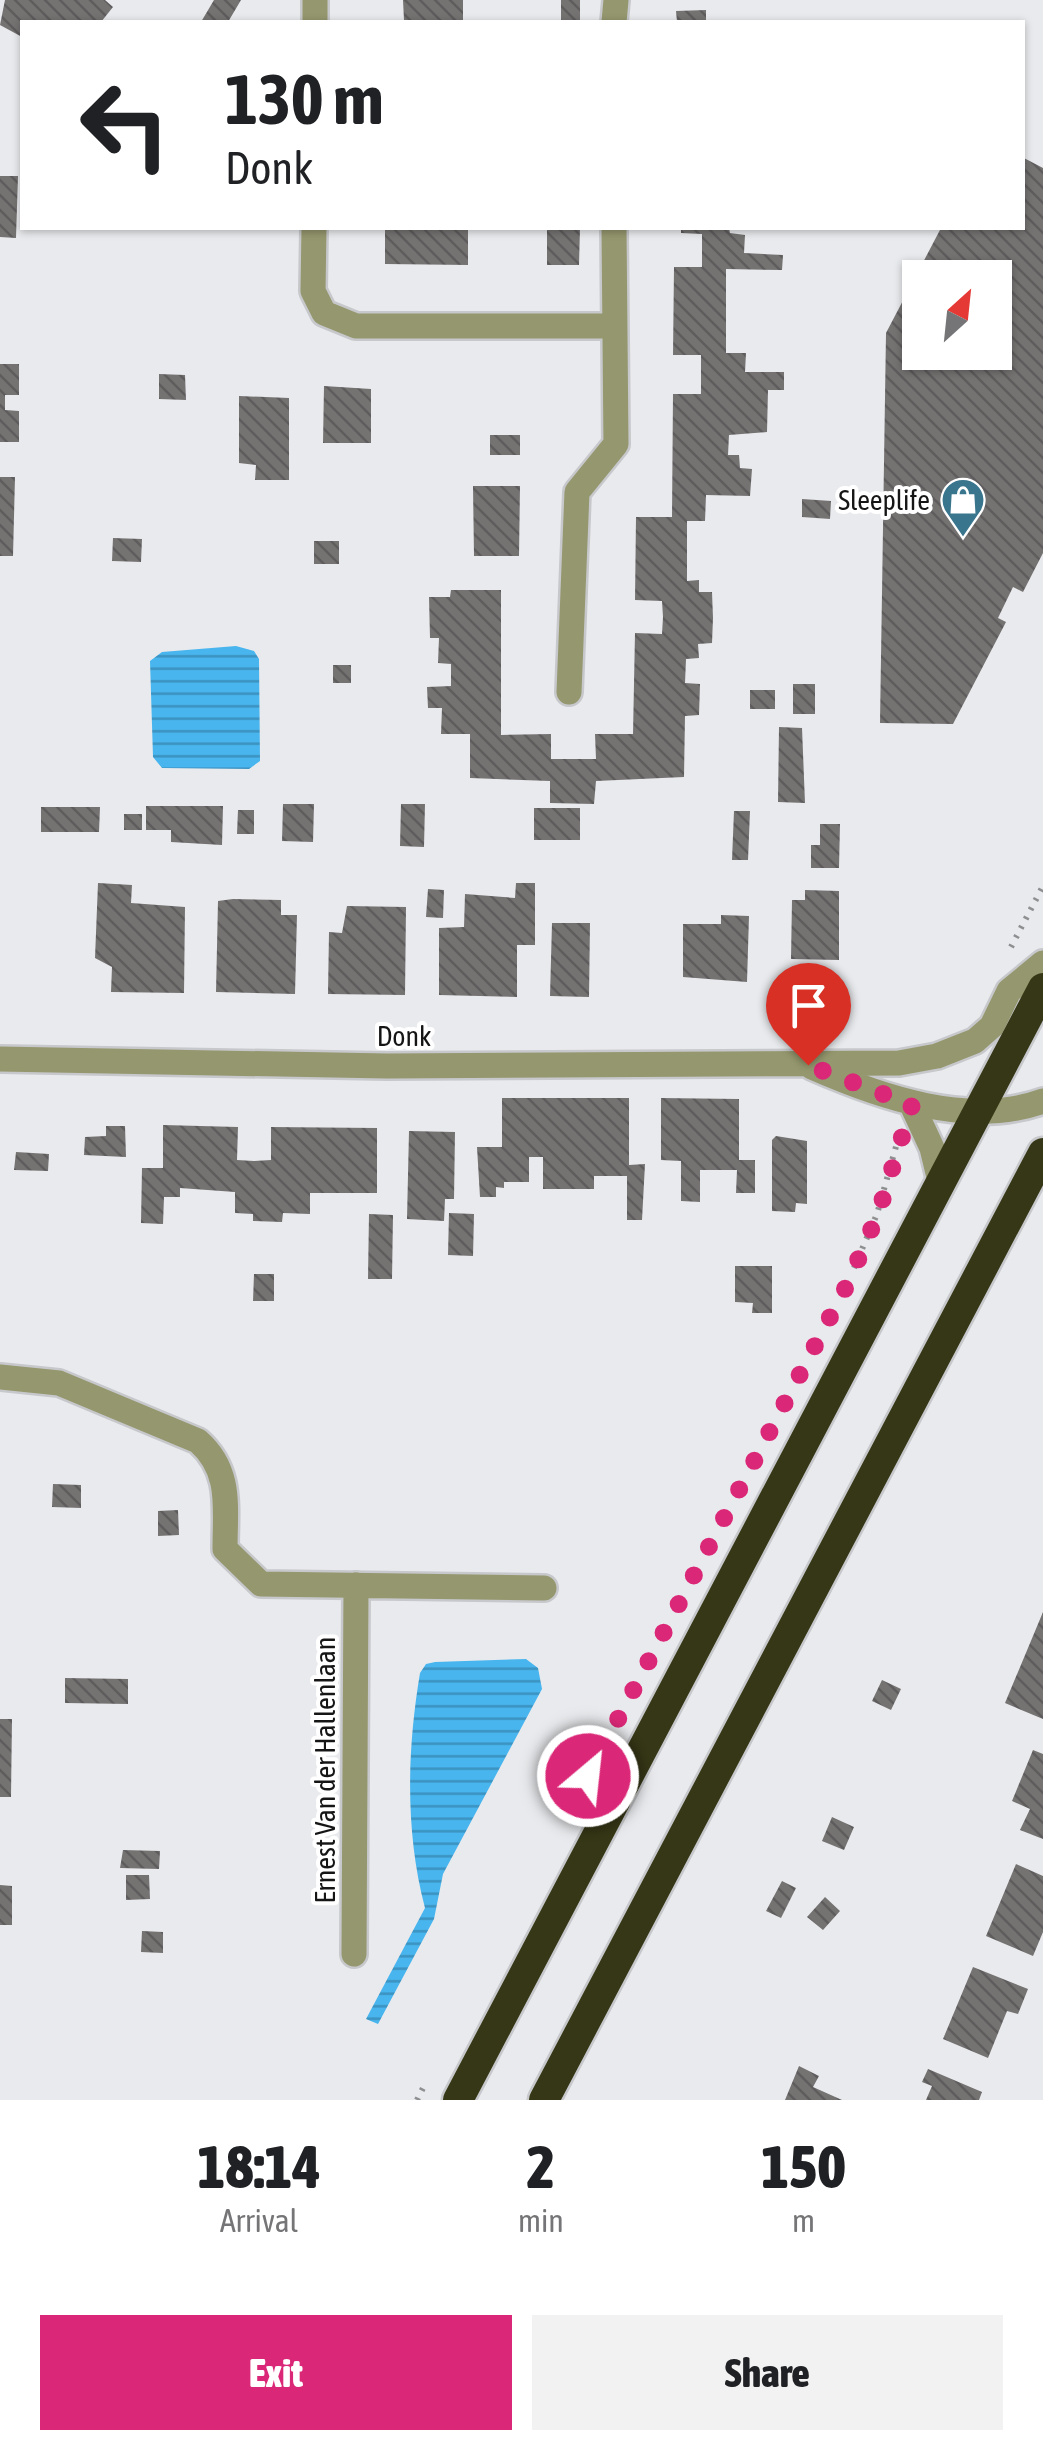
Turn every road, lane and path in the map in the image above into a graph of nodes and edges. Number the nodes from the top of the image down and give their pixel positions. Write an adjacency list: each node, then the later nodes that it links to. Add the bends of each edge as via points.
1 (314, 230): 3 (street, via 313,291 324,312 356,326)
2 (614, 230): 3 (street)
3 (614, 326): 4 (street, via 616,444 577,492)
4 (569, 692)
5 (1043, 963): 8 (street, Donk, via 1010,991 992,1026 963,1049 899,1063)
6 (1043, 988): 13 (highway)
7 (0, 1059): 9 (street, Donk)
8 (862, 1060): 9 (street, Donk); 10 (street)
9 (808, 1065): 10 (street, Donk)
10 (854, 1086): 12 (street, Donk)
11 (1043, 1101): 13 (street, Donk)
12 (912, 1105): 13 (street, Donk); 15 (street); 16 (path, via 878,1214)
13 (980, 1108): 15 (highway)
14 (1043, 1153): 24 (highway)
15 (940, 1181): 23 (highway)
16 (847, 1285)
17 (0, 1377): 18 (street, via 58,1383 198,1440 225,1475 225,1549 261,1584)
18 (356, 1586): 19 (street); 20 (street, Ernest Van der Hallenlaan)
19 (544, 1588)
20 (354, 1954)
21 (434, 2069): 22 (path)
22 (417, 2100)
23 (458, 2100)
24 (544, 2100)

